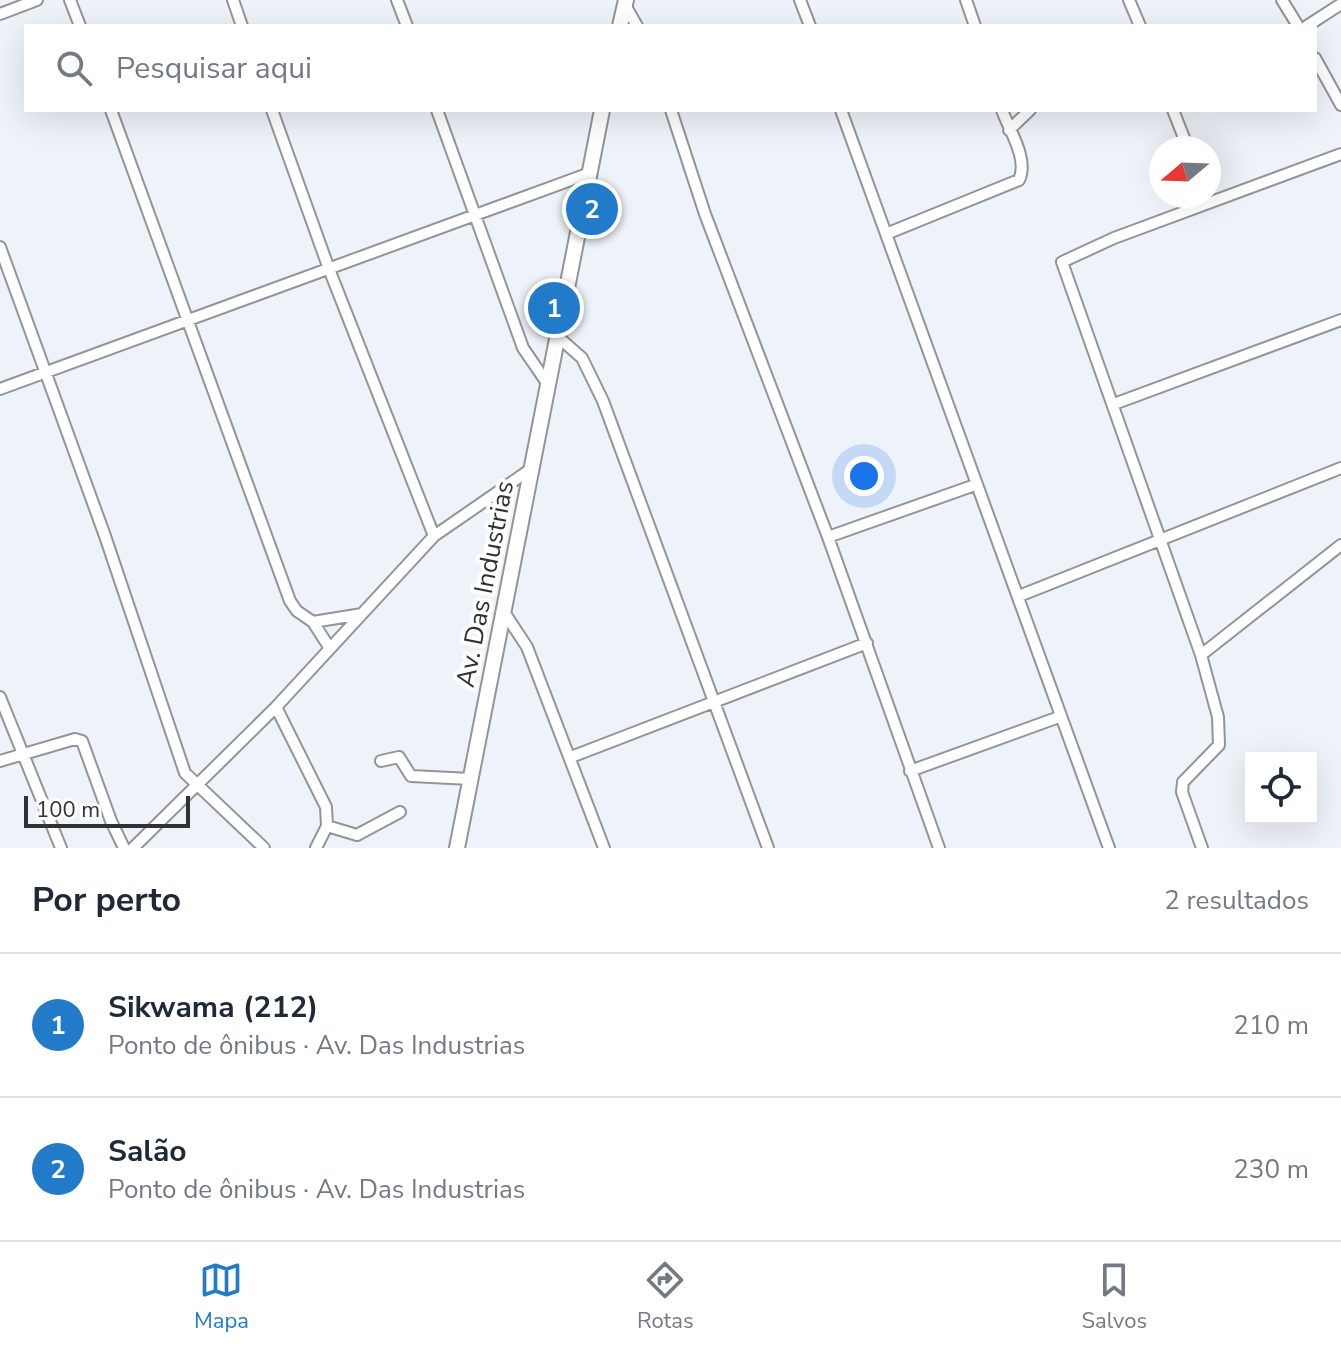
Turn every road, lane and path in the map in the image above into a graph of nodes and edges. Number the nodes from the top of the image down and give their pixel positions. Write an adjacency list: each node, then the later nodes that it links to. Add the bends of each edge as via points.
1 (37, 0): 11 (street)
2 (70, 0): 12 (street)
3 (233, 0): 13 (street)
4 (397, 0): 14 (street)
5 (800, 0): 17 (street)
6 (966, 0): 18 (street)
7 (1129, 0): 19 (street)
8 (1282, 0): 20 (street)
9 (626, 3): 15 (main road); 16 (street)
10 (1341, 4): 21 (street)
11 (0, 14)
12 (79, 24)
13 (241, 24)
14 (406, 24)
15 (621, 24)
16 (636, 24)
17 (809, 24)
18 (974, 24)
19 (1139, 24)
20 (1297, 24)
21 (1310, 24)
22 (1317, 62): 23 (street)
23 (1341, 105)
24 (112, 112): 43 (street)
25 (273, 112): 42 (street)
26 (438, 112): 39 (street)
27 (602, 112): 36 (main road)
28 (672, 112): 54 (street)
29 (842, 112): 40 (street)
30 (1003, 112): 33 (street)
31 (1028, 112): 33 (street)
32 (1174, 112): 34 (street)
33 (1009, 130): 40 (street, via 1023,171 1019,180)
34 (1183, 136)
35 (1341, 154): 37 (street)
36 (590, 173): 39 (street); 45 (main road, Av. Das Industrias)
37 (1221, 195)
38 (1186, 208): 49 (street, via 1062,262)
39 (476, 217): 42 (street); 47 (street, via 523,348)
40 (886, 234): 52 (street)
41 (0, 247): 46 (street)
42 (329, 269): 43 (street); 53 (street)
43 (187, 320): 46 (street); 60 (street, via 290,601)
44 (1341, 320): 49 (street)
45 (558, 332): 47 (main road, Av. Das Industrias); 65 (street, via 582,358 603,401)
46 (44, 372): 48 (street); 74 (street, via 181,763)
47 (547, 383): 51 (main road, Av. Das Industrias)
48 (0, 389)
49 (1114, 404): 55 (street)
50 (1341, 468): 55 (street)
51 (531, 469): 53 (street); 58 (main road, Av. Das Industrias)
52 (975, 485): 54 (street); 57 (street)
53 (434, 536): 59 (street)
54 (828, 537): 61 (street)
55 (1158, 538): 57 (street); 63 (street)
56 (1341, 545): 63 (street)
57 (1019, 596): 67 (street)
58 (504, 612): 69 (street, via 527,647); 73 (main road, Av. Das Industrias)
59 (362, 614): 60 (street); 62 (street)
60 (313, 622): 62 (street)
61 (867, 643): 65 (street); 72 (street)
62 (329, 647): 66 (street)
63 (1201, 655): 87 (street, via 1221,739 1183,782 1182,792)
64 (0, 697): 68 (street)
65 (713, 699): 69 (street); 84 (street)
66 (276, 707): 74 (street); 76 (street, via 326,807)
67 (1059, 717): 72 (street); 86 (street)
68 (20, 753): 70 (street); 77 (street); 78 (street, via 82,741)
69 (571, 757): 83 (street)
70 (0, 761)
71 (381, 761): 73 (street, via 399,757 411,776)
72 (910, 771): 85 (street)
73 (471, 779): 82 (main road, Av. Das Industrias)
74 (195, 786): 79 (street); 80 (street)
75 (400, 812): 76 (street, via 357,835)
76 (327, 826): 81 (street)
77 (61, 848)
78 (124, 848)
79 (133, 848)
80 (264, 848)
81 (316, 848)
82 (457, 848)
83 (604, 848)
84 (768, 848)
85 (939, 848)
86 (1109, 848)
87 (1202, 848)

